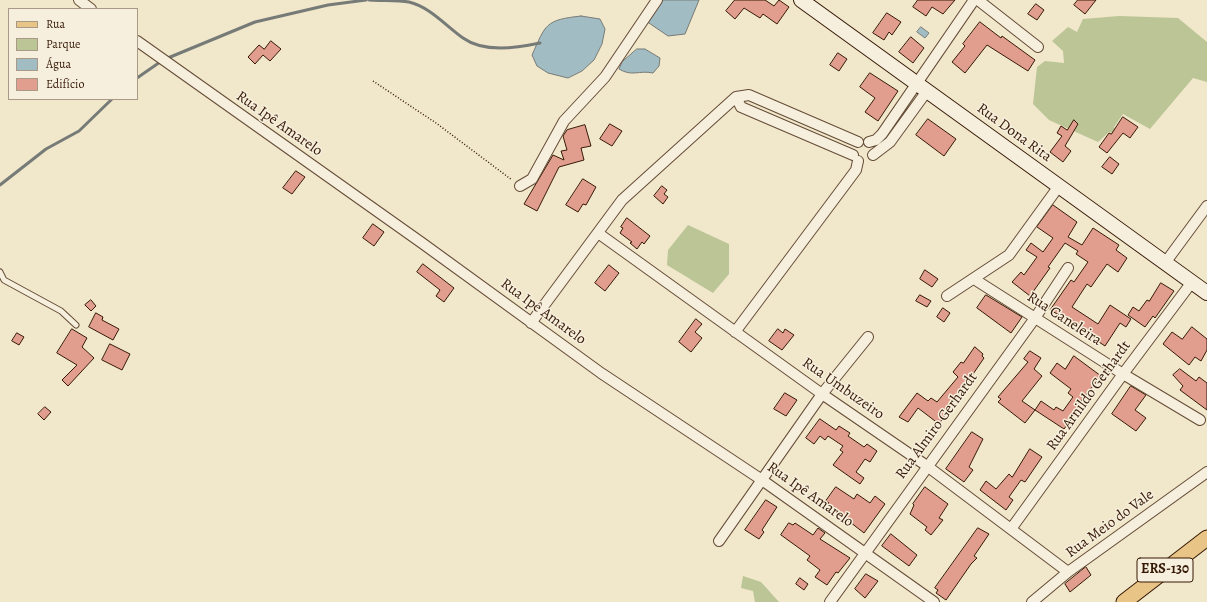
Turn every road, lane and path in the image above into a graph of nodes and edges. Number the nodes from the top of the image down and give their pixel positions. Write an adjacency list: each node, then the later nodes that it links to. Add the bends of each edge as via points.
1 (79, 0): 6 (street)
2 (657, 0): 18 (street, via 605,77 564,121 532,179)
3 (801, 0): 10 (main road, Rua Dona Rita)
4 (974, 0): 10 (street)
5 (978, 0): 8 (street)
6 (90, 8)
7 (138, 42): 30 (street, Rua Ipê Amarelo)
8 (1038, 47)
9 (373, 81): 18 (path, via 436,123)
10 (922, 87): 15 (street, via 882,134); 16 (street, via 890,142); 19 (main road, Rua Dona Rita)
11 (736, 97): 12 (street, via 749,95); 13 (street, via 741,107); 21 (street, via 622,200)
12 (785, 110): 13 (street); 14 (street)
13 (778, 122): 17 (street)
14 (858, 142): 15 (street); 17 (street, via 853,148)
15 (869, 142): 16 (street)
16 (873, 155): 17 (street, via 866,161)
17 (856, 158): 32 (street, via 856,170)
18 (520, 186)
19 (1059, 186): 22 (main road, Rua Dona Rita); 25 (street, via 1009,255)
20 (1207, 206): 22 (street)
21 (598, 233): 30 (street); 32 (street, Rua Umbuzeiro)
22 (1165, 263): 26 (main road, Rua Dona Rita)
23 (1068, 268): 29 (street, Rua Almiro Gerhardt)
24 (0, 272): 31 (lane, via 4,280 61,311)
25 (974, 279): 28 (street); 29 (street, Rua Caneleira)
26 (1192, 282): 27 (main road, Rua Dona Rita); 34 (street, Rua Arnildo Gerhardt)
27 (1207, 293)
28 (947, 296)
29 (1035, 318): 34 (street, Rua Caneleira); 37 (street, Rua Almiro Gerhardt)
30 (531, 322): 39 (street, Rua Ipê Amarelo, via 601,373)
31 (76, 325)
32 (735, 332): 35 (street, Rua Umbuzeiro)
33 (868, 337): 35 (street)
34 (1123, 374): 36 (street, Rua Caneleira); 40 (street, Rua Arnildo Gerhardt)
35 (822, 394): 37 (street, Rua Umbuzeiro); 39 (street)
36 (1200, 420)
37 (927, 466): 40 (street, Rua Umbuzeiro); 43 (street, Rua Almiro Gerhardt)
38 (1207, 472): 44 (street, Rua Meio do Vale)
39 (762, 480): 42 (street); 43 (street, Rua Ipê Amarelo)
40 (1011, 529): 44 (street, Rua Umbuzeiro)
41 (1207, 538): 48 (main road, ERS-130)
42 (719, 541)
43 (865, 552): 45 (street, Rua Almiro Gerhardt); 46 (street, Rua Ipê Amarelo)
44 (1068, 572): 47 (street, Rua Meio do Vale)
45 (830, 602)
46 (934, 602)
47 (1032, 602)
48 (1124, 602)

